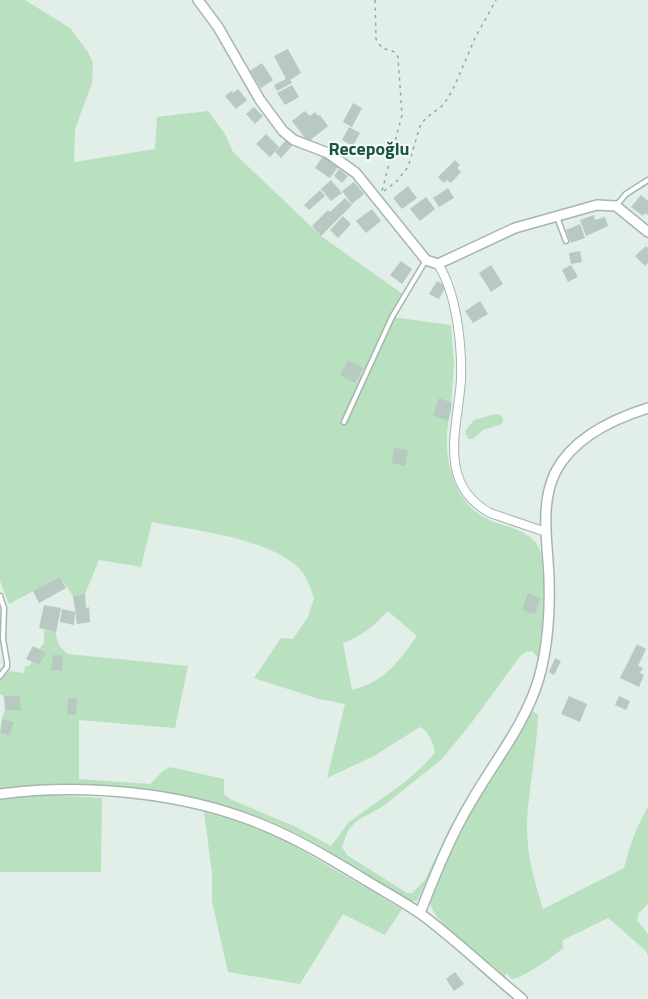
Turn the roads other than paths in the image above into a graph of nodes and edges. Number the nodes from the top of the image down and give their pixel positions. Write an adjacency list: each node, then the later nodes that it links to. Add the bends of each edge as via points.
1 (198, 0): 7 (street, via 283,131 294,140 328,153 356,173)
2 (648, 180): 3 (lane, via 626,194)
3 (616, 206): 4 (street, via 597,205); 5 (street)
4 (557, 216): 6 (lane); 8 (street, via 515,228)
5 (648, 232)
6 (566, 241)
7 (426, 260): 8 (street); 10 (lane, via 392,317)
8 (438, 264): 11 (street, via 448,283 458,334 461,378 453,445 459,478 481,508)
9 (648, 408): 11 (street, via 609,424 573,448 552,481 546,504)
10 (344, 422)
11 (546, 532): 15 (street, via 549,607 538,682 470,803)
12 (0, 596): 13 (lane, via 7,667)
13 (0, 676)
14 (0, 794): 15 (street, via 52,789 102,791 182,801 229,813 293,838)
15 (420, 914): 16 (street)
16 (522, 999)

